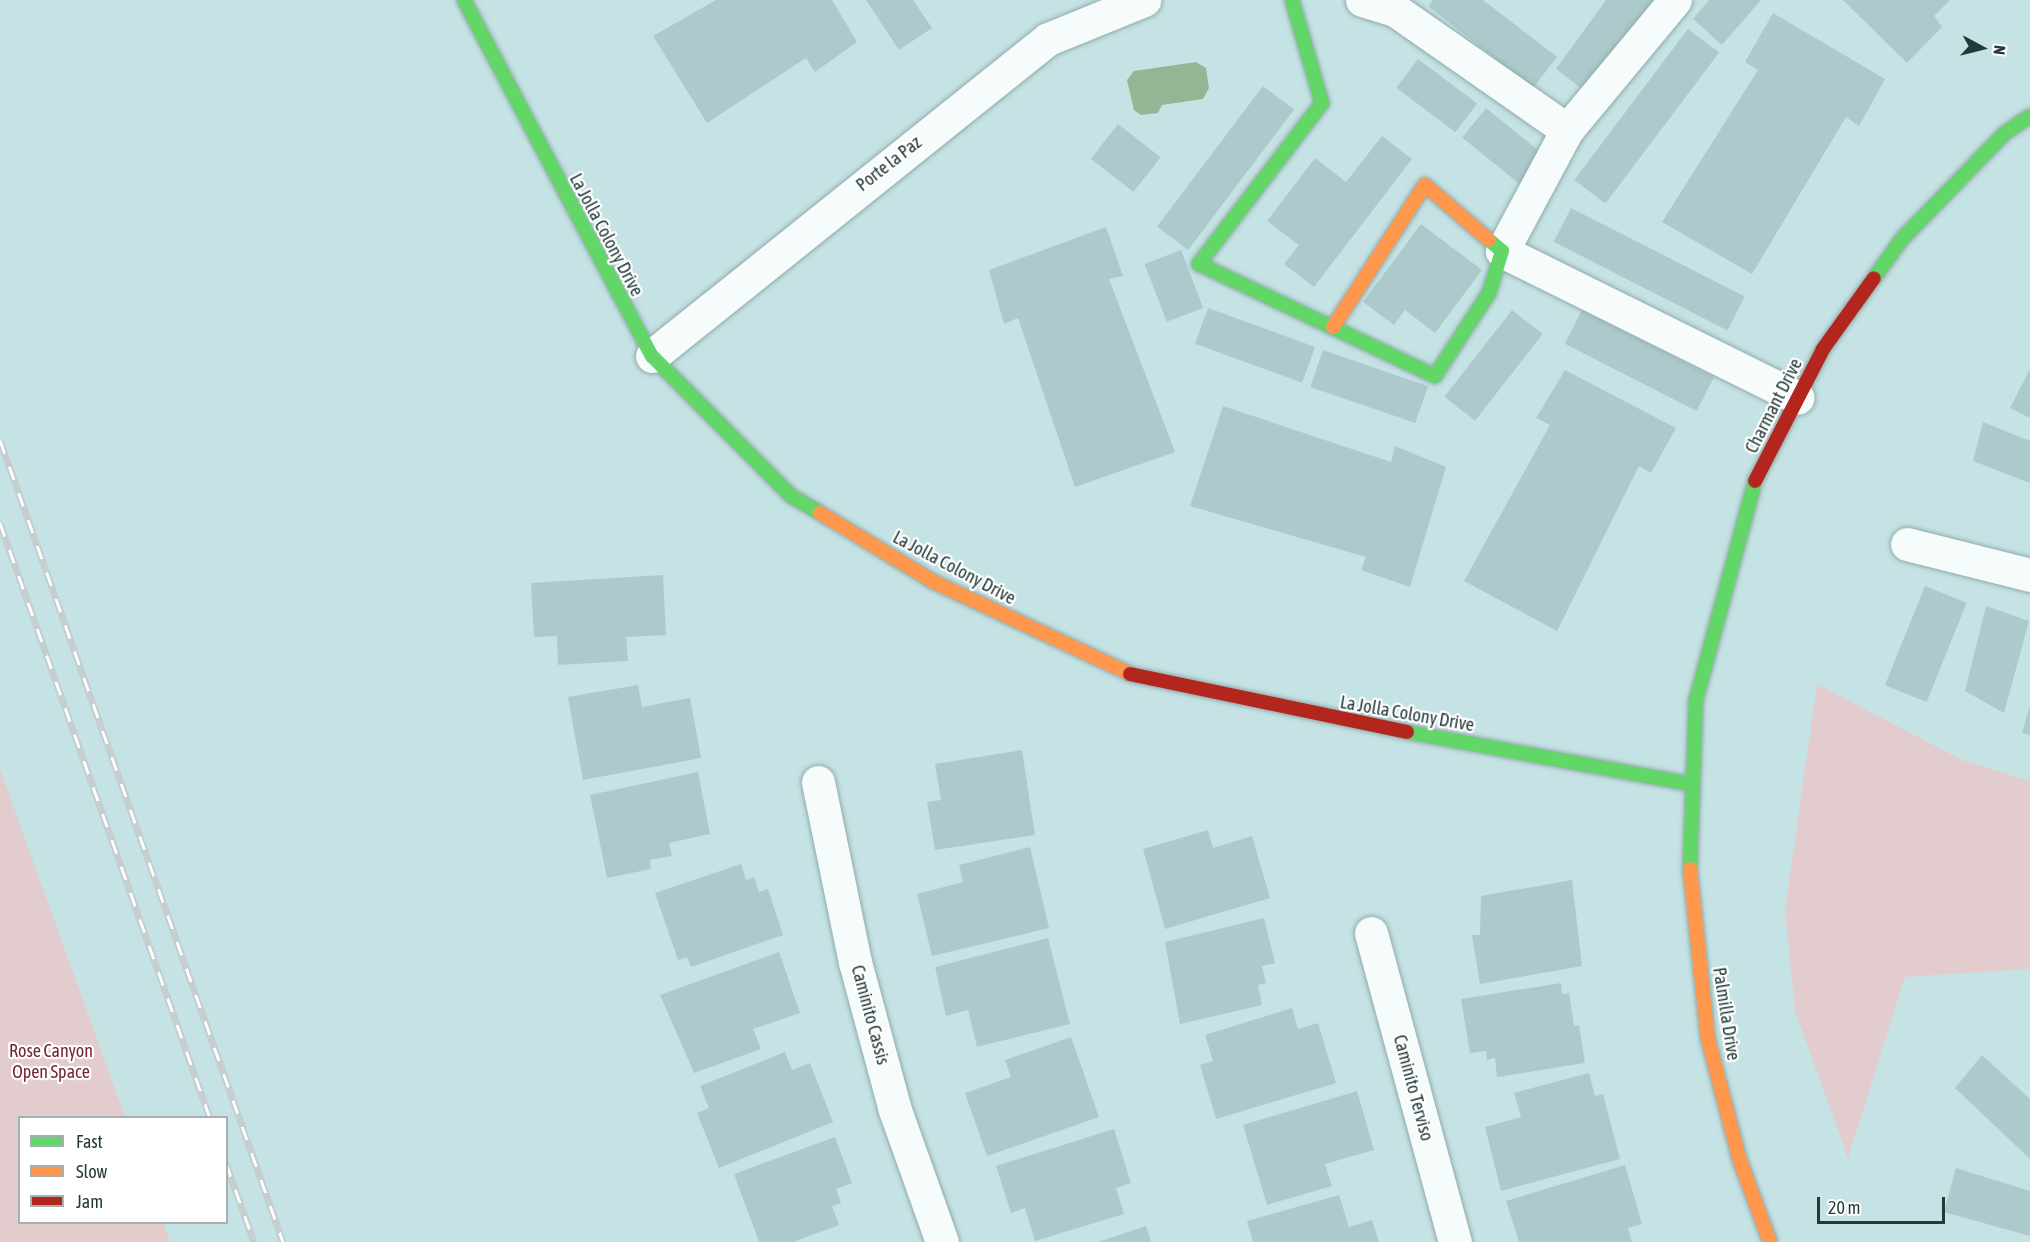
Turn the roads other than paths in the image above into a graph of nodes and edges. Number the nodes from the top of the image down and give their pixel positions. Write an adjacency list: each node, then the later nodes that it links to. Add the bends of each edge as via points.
1 (464, 0): 10 (street, La Jolla Colony Drive)
2 (1144, 0): 10 (street, Porte la Paz, via 1048,39)
3 (1292, 0): 9 (street, via 1322,103 1199,264)
4 (1362, 0): 7 (street, via 1395,10)
5 (1675, 0): 7 (street)
6 (2030, 116): 11 (street, Charmant Drive, via 2005,133 1902,239 1823,349)
7 (1567, 130): 8 (street)
8 (1502, 251): 9 (street, via 1489,293 1436,376); 9 (street, via 1425,185); 11 (street)
9 (1333, 327)
10 (652, 356): 15 (street, La Jolla Colony Drive, via 791,496 934,582 1121,672 1261,706)
11 (1798, 398): 15 (street, Charmant Drive, via 1752,487 1696,700)
12 (1906, 544): 13 (street)
13 (2030, 575)
14 (818, 782): 17 (street, Caminito Cassis, via 855,962 892,1098)
15 (1691, 784): 19 (street, Palmilla Drive, via 1689,863 1708,1039 1740,1161)
16 (1371, 933): 18 (street, Caminito Terviso)
17 (942, 1242)
18 (1455, 1242)
19 (1770, 1242)

